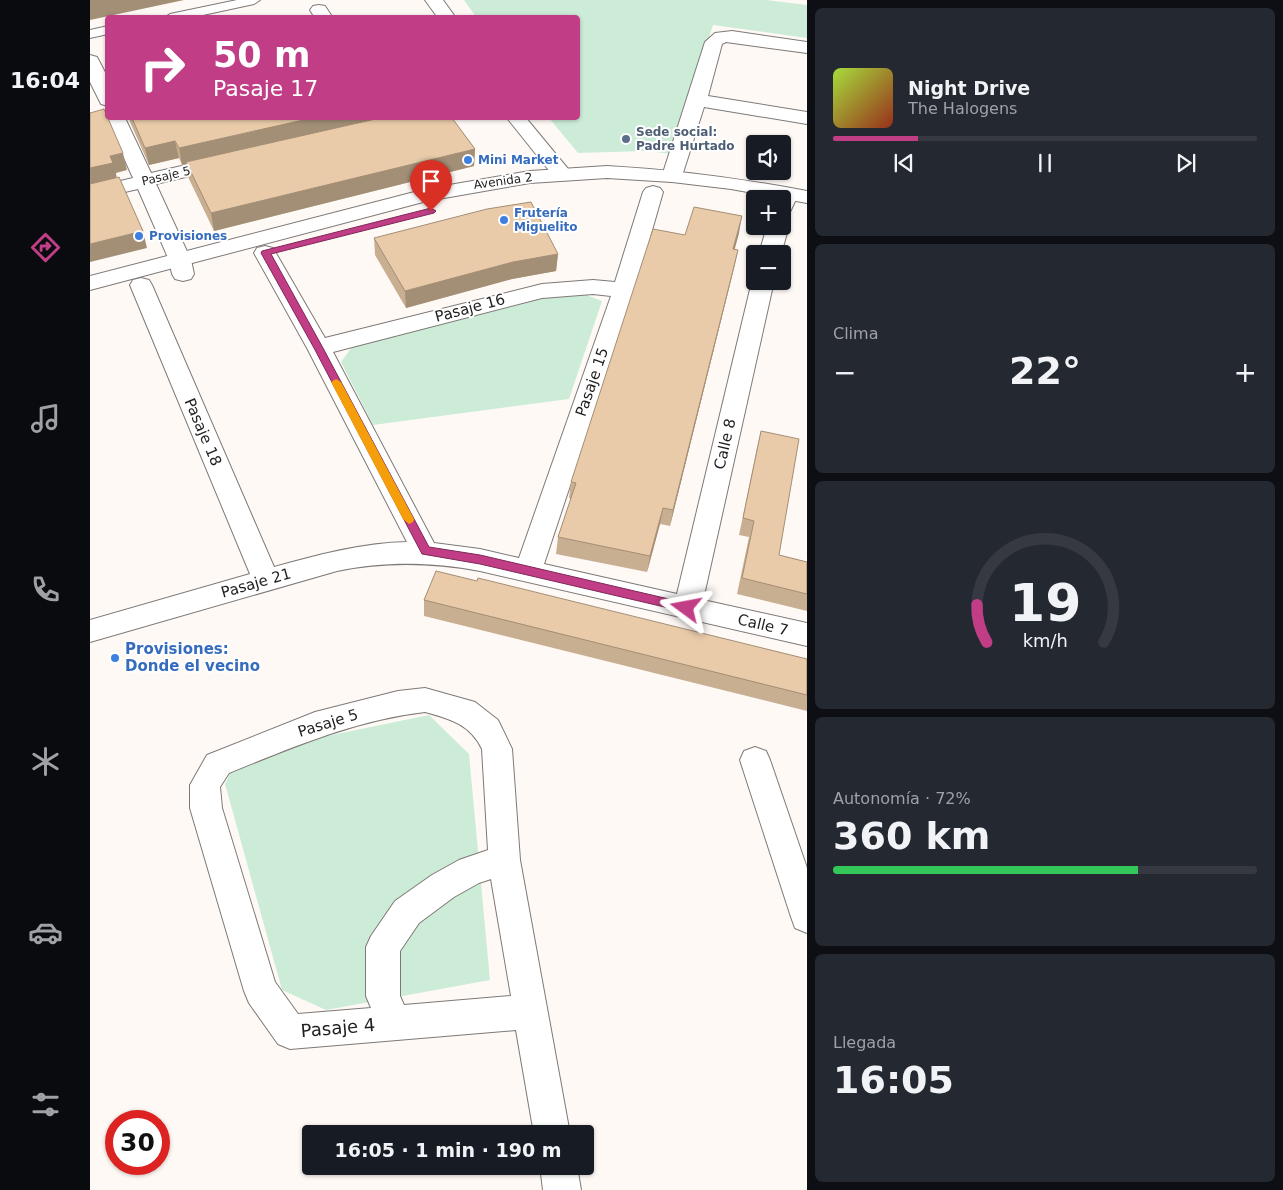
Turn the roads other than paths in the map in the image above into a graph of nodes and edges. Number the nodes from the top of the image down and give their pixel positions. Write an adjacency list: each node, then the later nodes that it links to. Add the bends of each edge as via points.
1 (254, 0): 3 (lane)
2 (434, 0): 4 (street)
3 (184, 15)
4 (445, 15)
5 (105, 31): 6 (lane)
6 (90, 34)
7 (807, 48): 9 (street, via 722,37 714,42)
8 (90, 61): 10 (street)
9 (698, 100): 11 (street); 16 (street)
10 (105, 106)
11 (807, 118)
12 (111, 120): 17 (street)
13 (518, 120): 15 (street)
14 (239, 159): 17 (street, Pasaje 5)
15 (562, 174): 16 (street, Avenida 2, via 607,172); 25 (street, Avenida 2, via 426,195)
16 (672, 176): 18 (street, Avenida 2, via 731,183)
17 (144, 181): 20 (street, Pasaje 5); 25 (street)
18 (752, 190)
19 (652, 192): 22 (street, Avenida 2); 24 (street, Avenida 2, via 534,193 499,197); 28 (street, Pasaje 15)
20 (90, 194)
21 (791, 204): 23 (street, Avenida 2)
22 (746, 205)
23 (807, 216)
24 (265, 253): 25 (street, Avenida 2); 31 (street)
25 (182, 267): 26 (street, Avenida 2); 27 (street, Avenida 2)
26 (90, 283)
27 (141, 285): 30 (street, Avenida 2); 34 (street, Pasaje 18)
28 (624, 290): 31 (street, Pasaje 16, via 593,287 542,290); 33 (street, Pasaje 15)
29 (762, 290): 35 (street, Calle 8)
30 (90, 298)
31 (318, 348): 32 (street)
32 (426, 551): 33 (street, Calle 7); 34 (street, Pasaje 21, via 360,555)
33 (528, 570): 35 (street, Calle 7)
34 (266, 580): 36 (street, Pasaje 21)
35 (686, 608): 37 (street, Calle 7)
36 (92, 625)
37 (807, 635)
38 (755, 760): 41 (street)
39 (205, 785): 40 (street, Pasaje 5, via 218,764 315,725 398,703 424,700 465,711 487,729 497,750); 43 (street, Pasaje 4, via 206,808 262,991 290,1032)
40 (504, 860): 42 (street); 43 (street, via 470,871 443,886 407,912 383,947 383,996)
41 (807, 917)
42 (531, 1012): 43 (street, Pasaje 4); 44 (street)
43 (394, 1023)
44 (550, 1125)
45 (560, 1175): 46 (street)
46 (562, 1190)

